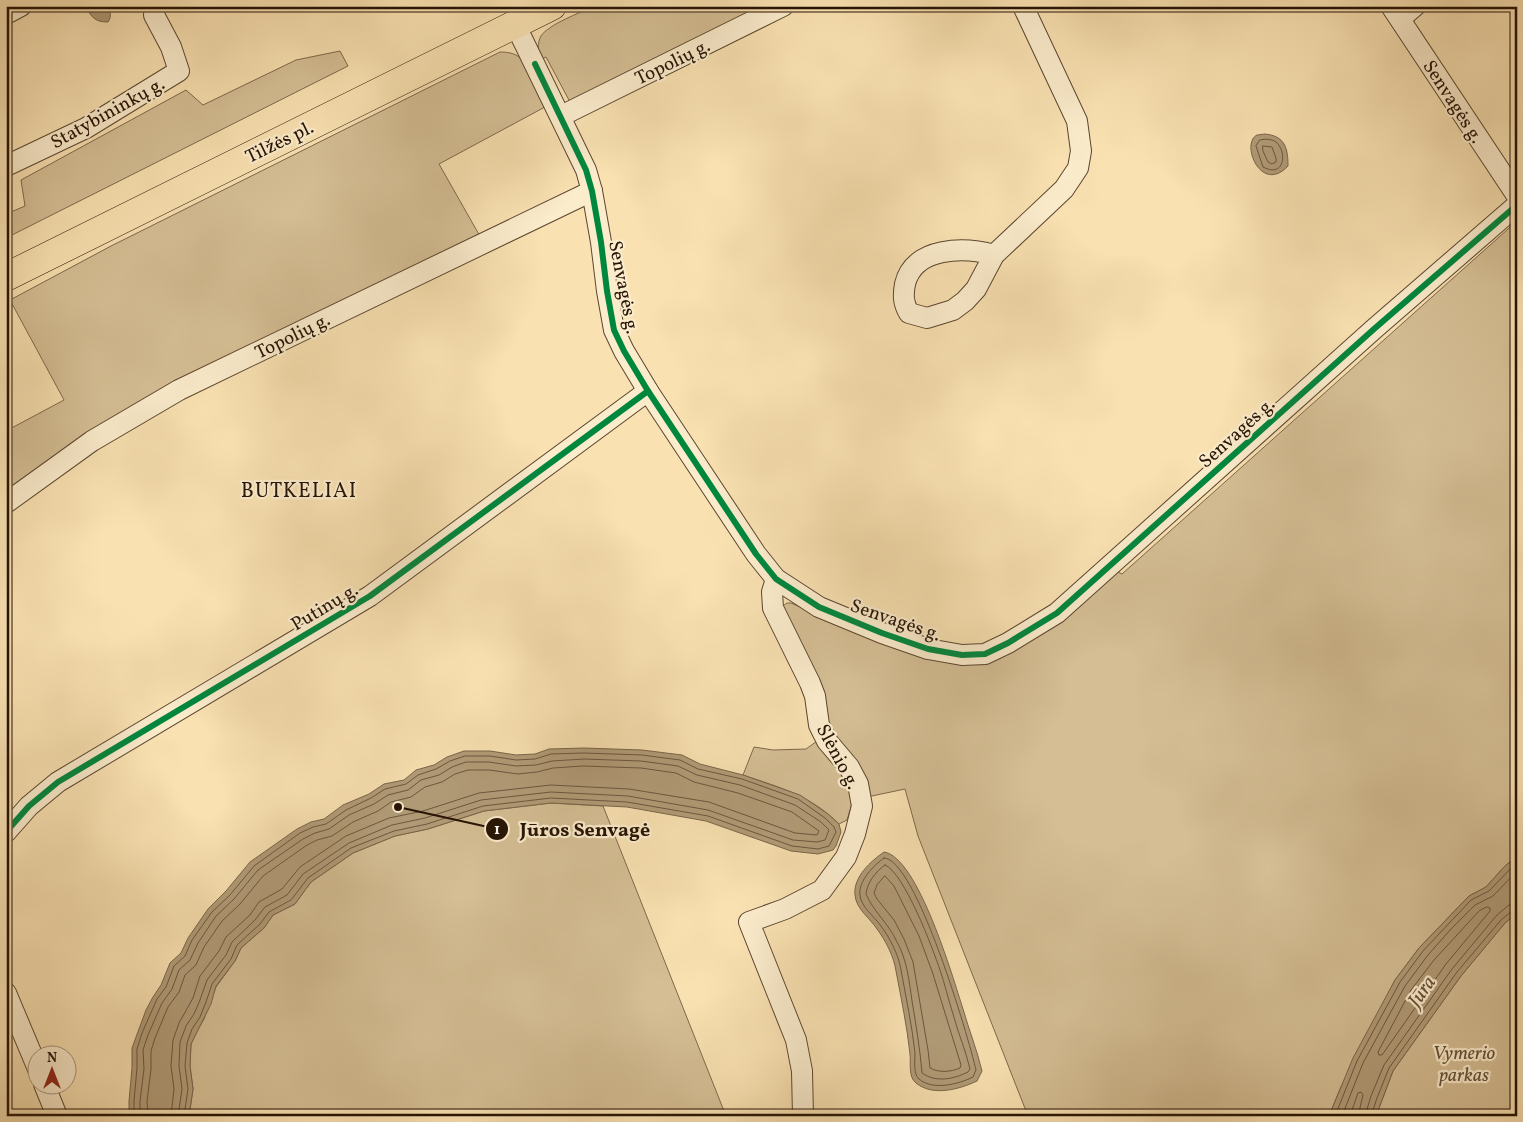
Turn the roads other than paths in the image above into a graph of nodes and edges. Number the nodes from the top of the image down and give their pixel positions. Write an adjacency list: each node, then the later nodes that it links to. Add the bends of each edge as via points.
1 (21, 6): 7 (street)
2 (552, 6): 9 (highway, Tilžės pl.)
3 (783, 6): 10 (street, Topolių g.)
4 (1023, 6): 15 (street, via 1077,121 1081,151 1078,168 1064,189)
5 (1415, 6): 6 (street)
6 (1396, 13): 13 (street, Senvagės g.)
7 (6, 14)
8 (154, 15): 11 (street, Statybininkų g., via 179,71 86,128)
9 (515, 24): 10 (street, Senvagės g.); 16 (highway, Tilžės pl.)
10 (561, 116): 12 (street, Senvagės g.)
11 (6, 166)
12 (592, 191): 17 (street, Senvagės g., via 614,330); 18 (street, Topolių g., via 179,390 92,441)
13 (1517, 196)
14 (1517, 205): 19 (street, Senvagės g., via 1374,328 1057,613 1008,643 985,654 962,655 928,649 819,606)
15 (994, 255)
16 (6, 277)
17 (648, 391): 19 (street, Senvagės g.); 20 (street, Putinų g., via 370,596 58,782 29,806)
18 (6, 502)
19 (776, 579): 25 (street, Slėnio g., via 772,592 773,608 810,683 819,725 827,741 849,767 858,784 862,806 846,858 822,890 749,922 796,1040 802,1071)
20 (6, 832)
21 (6, 993): 22 (street)
22 (28, 1045)
23 (48, 1094): 24 (street)
24 (57, 1116)
25 (803, 1116)

